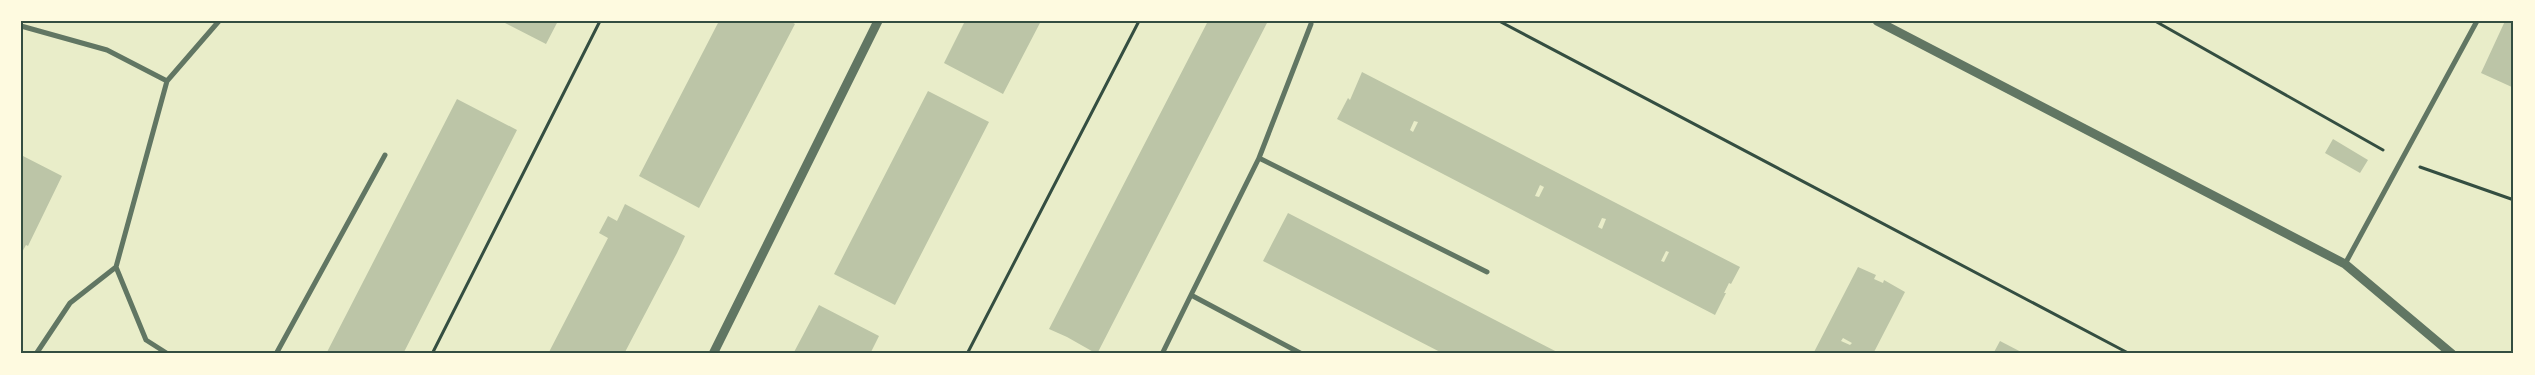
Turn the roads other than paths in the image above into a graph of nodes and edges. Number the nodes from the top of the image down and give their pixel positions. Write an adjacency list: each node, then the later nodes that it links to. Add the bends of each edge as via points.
1 (219, 21): 7 (street)
2 (878, 21): 17 (street)
3 (1877, 21): 10 (street)
4 (2477, 21): 10 (street)
5 (1311, 24): 9 (street)
6 (21, 26): 7 (street, via 107,50)
7 (167, 81): 11 (street)
8 (385, 155): 16 (street)
9 (1259, 158): 12 (street); 13 (street)
10 (2344, 264): 20 (street)
11 (116, 267): 14 (street, via 70,303); 15 (street, via 146,340)
12 (1488, 272)
13 (1191, 295): 18 (street); 19 (street)
14 (36, 354)
15 (168, 354)
16 (276, 354)
17 (712, 354)
18 (1162, 354)
19 (1302, 354)
20 (2452, 354)

